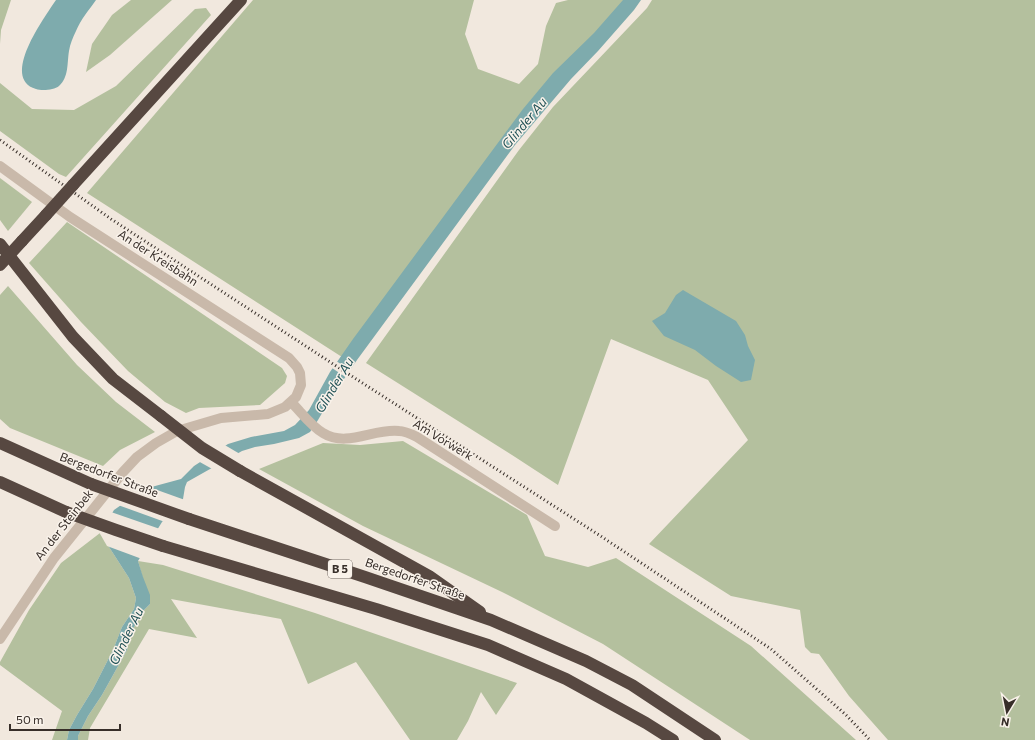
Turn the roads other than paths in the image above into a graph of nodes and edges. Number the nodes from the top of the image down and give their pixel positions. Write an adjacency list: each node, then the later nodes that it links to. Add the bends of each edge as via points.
1 (241, 0): 4 (highway, bridge)
2 (0, 166): 5 (street, An der Kreisbahn, via 70,217 290,358 300,373 301,385)
3 (0, 244): 9 (highway, bridge, via 73,337 113,379 202,448 429,576)
4 (0, 265)
5 (292, 402): 8 (street, Am Vorwerk, via 329,437 342,439 387,431 407,432); 10 (street, An der Steinbek, via 268,414 221,418 177,431 137,457 54,558)
6 (0, 443): 9 (highway, Bergedorfer Straße / B 5, bridge, via 91,484)
7 (0, 482): 11 (highway, B 5, bridge, via 66,512 163,546 488,645 566,679)
8 (555, 526)
9 (491, 620): 12 (highway, Bergedorfer Straße / B 5, via 632,685)
10 (0, 639)
11 (672, 740)
12 (715, 740)

